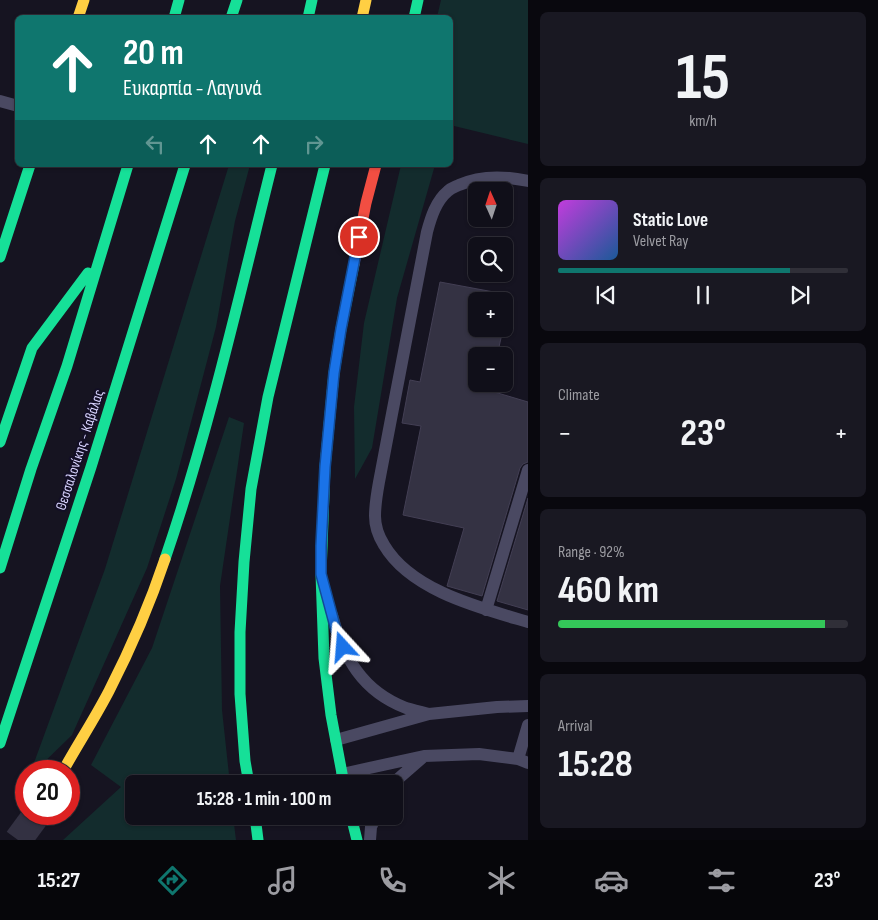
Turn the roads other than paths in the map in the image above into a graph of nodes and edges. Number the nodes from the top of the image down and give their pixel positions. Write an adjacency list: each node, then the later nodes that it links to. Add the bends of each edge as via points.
1 (84, 0): 7 (main road)
2 (180, 0): 8 (main road)
3 (237, 0): 9 (main road)
4 (312, 0): 10 (main road)
5 (366, 0): 11 (main road)
6 (418, 0): 12 (main road)
7 (79, 15)
8 (175, 15)
9 (232, 15)
10 (309, 15)
11 (363, 15)
12 (415, 15)
13 (0, 101): 14 (lane)
14 (15, 105)
15 (29, 167): 22 (main road)
16 (127, 167): 23 (main road)
17 (184, 167): 34 (main road, Θεσσαλονίκης - Καβάλας, via 91,467)
18 (271, 167): 36 (main road, via 206,428 158,580 109,691)
19 (325, 167): 38 (main road, via 268,397 251,489 240,632 240,685)
20 (375, 167): 27 (main road, via 334,373 325,467)
21 (528, 181): 28 (lane, via 489,177 469,180 449,190 434,211 427,232 376,503 378,531 393,557 405,569 434,589)
22 (0, 257)
23 (99, 258): 24 (main road, via 32,348); 26 (main road)
24 (0, 442)
25 (528, 470): 28 (lane)
26 (0, 568)
27 (321, 574): 31 (lane, via 336,630 355,670 383,696); 33 (main road, via 326,684)
28 (486, 610): 29 (lane)
29 (528, 622)
30 (528, 706): 31 (lane)
31 (428, 714): 33 (lane)
32 (528, 725): 37 (lane)
33 (336, 740): 39 (main road)
34 (0, 743)
35 (424, 756): 37 (lane, via 479,754); 40 (lane); 41 (lane)
36 (69, 760)
37 (523, 761)
38 (247, 775)
39 (342, 775)
40 (357, 775)
41 (402, 775)
42 (256, 825): 45 (main road)
43 (353, 825): 46 (main road)
44 (373, 825): 47 (lane)
45 (258, 840)
46 (357, 840)
47 (370, 840)

